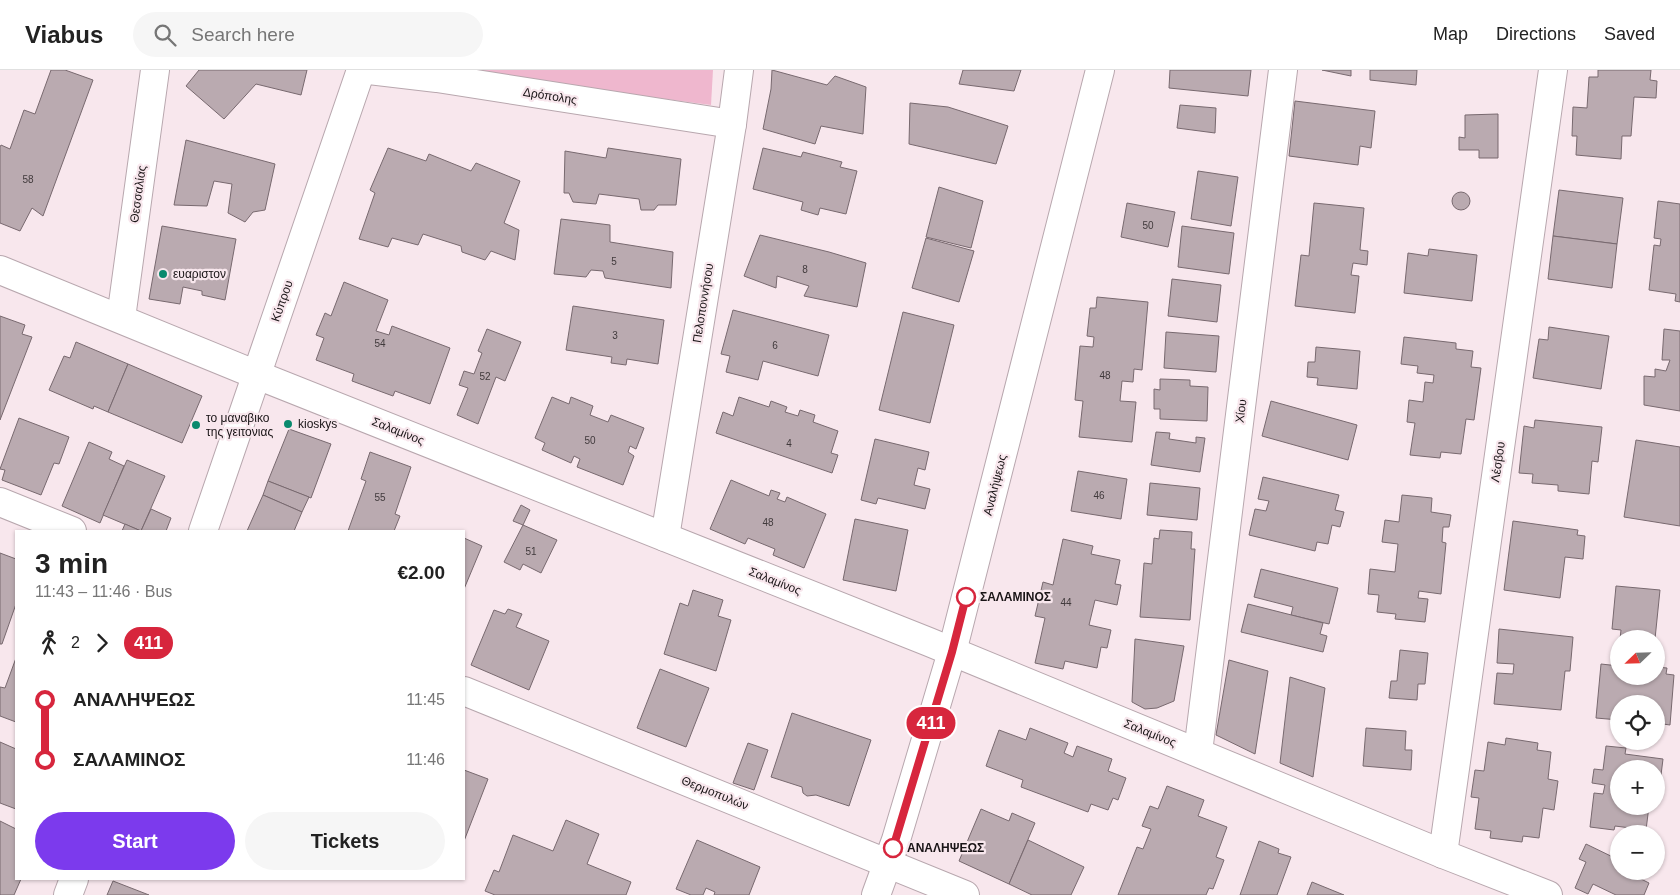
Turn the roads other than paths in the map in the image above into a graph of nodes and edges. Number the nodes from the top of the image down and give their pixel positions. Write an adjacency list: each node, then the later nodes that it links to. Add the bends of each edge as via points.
1 (154, 70): 10 (street, Θεσσαλίας)
2 (361, 70): 11 (street, Κύπρου)
3 (369, 70): 8 (street, Δρόπολης)
4 (739, 70): 8 (street, Πελοποννήσου)
5 (1100, 70): 16 (street, Αναλήψεως)
6 (1283, 70): 18 (street, Χίου)
7 (1553, 70): 19 (street, Λέσβου)
8 (732, 124): 15 (street, Πελοποννήσου)
9 (0, 270): 10 (street, Σαλαμίνος)
10 (121, 318): 11 (street, Σαλαμίνος)
11 (257, 375): 14 (street, Κύπρου); 15 (street, Σαλαμίνος)
12 (0, 502): 13 (street)
13 (70, 530)
14 (203, 530)
15 (665, 536): 16 (street, Σαλαμίνος)
16 (952, 652): 18 (street, Σαλαμίνος); 20 (street, Αναλήψεως)
17 (465, 691): 20 (street, Θερμοπυλών)
18 (1198, 752): 19 (street, Σαλαμίνος)
19 (1443, 854): 25 (street, Σαλαμίνος)
20 (887, 863): 23 (street, Αναλήψεως); 24 (street, Θερμοπυλών)
21 (74, 880): 22 (street)
22 (68, 895)
23 (876, 895)
24 (965, 895)
25 (1548, 895)

